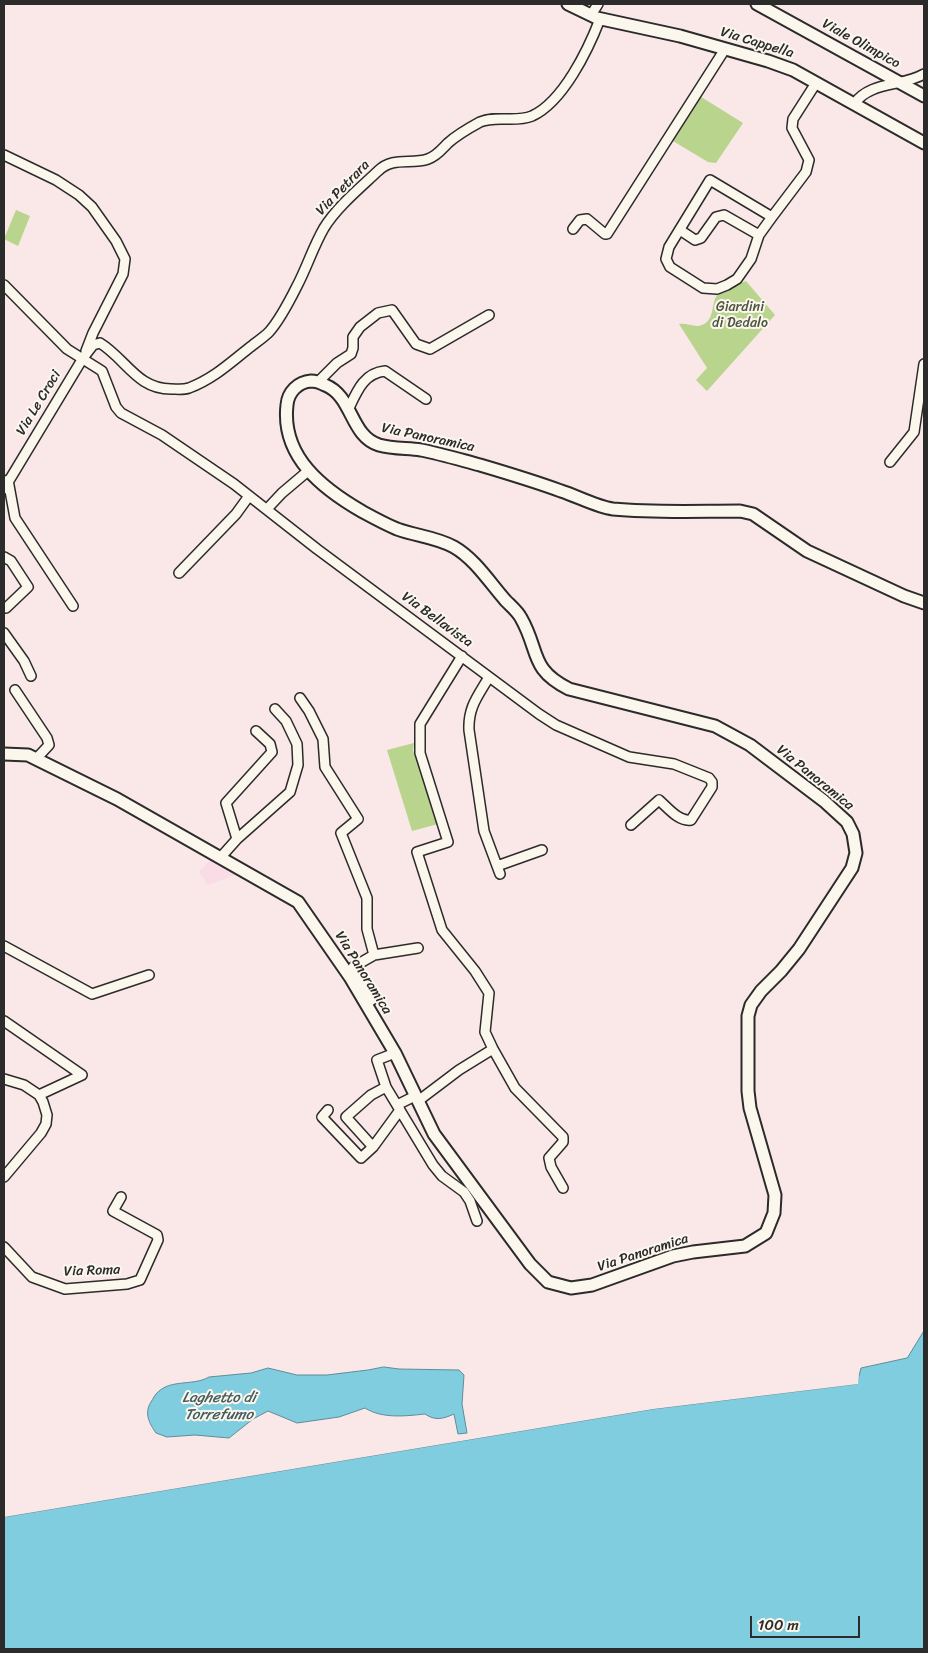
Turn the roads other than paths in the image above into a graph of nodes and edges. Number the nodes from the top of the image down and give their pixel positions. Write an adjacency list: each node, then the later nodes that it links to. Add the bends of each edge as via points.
1 (568, 4): 4 (street, Via Cappella)
2 (598, 4): 4 (street)
3 (757, 4): 8 (street, Viale Olimpico)
4 (596, 17): 5 (street, Via Cappella); 19 (street, Via Petrara, via 594,36 560,94 548,106 532,116 517,120 485,120 465,130 429,159 389,163 379,169 325,226 297,286 270,331 213,377 188,388 164,389 148,385 100,343 93,345)
5 (725, 49): 7 (street, Via Cappella, via 768,60); 14 (street, via 607,234 587,219 580,220)
6 (924, 74): 8 (street)
7 (816, 83): 10 (street, Via Cappella); 13 (street, via 793,120 792,128 809,160 806,172)
8 (902, 83): 9 (street, Viale Olimpico); 10 (street, via 873,89)
9 (924, 96)
10 (854, 104): 11 (street, Via Cappella)
11 (924, 143)
12 (4, 155): 19 (street, via 79,195 92,207 125,259 122,274)
13 (772, 216): 15 (street, via 710,180); 16 (street)
14 (574, 229)
15 (680, 230): 16 (street, via 695,240 701,238 716,217 724,215); 16 (street, via 669,247 666,259 670,267 709,289 717,289 737,278 750,259)
16 (760, 235)
17 (4, 285): 19 (street, Via Bellavista, via 67,349)
18 (489, 315): 21 (street, via 430,349 416,344 392,310 378,313 353,337 351,354 336,362)
19 (83, 358): 26 (street, Via Le Croci); 28 (street, Via Bellavista, via 102,371 121,413 162,435)
20 (924, 364): 24 (street, via 914,432)
21 (318, 382): 23 (street, Via Panoramica, via 332,388); 25 (street, Via Panoramica, via 300,384 291,392 285,417 297,454)
22 (426, 399): 23 (street, via 385,371 375,372 361,384)
23 (349, 408): 32 (street, Via Panoramica, via 362,434 379,445 421,450 477,464 610,509 740,511 754,514 807,551)
24 (890, 462)
25 (308, 471): 29 (street); 60 (street, Via Panoramica, via 329,491 380,521 399,530 439,540 469,558 520,616 537,660 557,683 578,692 715,726 750,746 824,801 847,822 853,834 856,853 845,882 799,949 761,991 748,1016 750,1108 775,1195 774,1213 766,1233 746,1246 673,1256 592,1285 571,1288 548,1282 530,1264 434,1134)
26 (8, 480): 27 (street, Via Le Croci); 33 (street, via 15,518)
27 (4, 489)
28 (249, 496): 29 (street, Via Bellavista); 31 (street)
29 (266, 509): 36 (street, Via Bellavista)
30 (4, 557): 34 (street, via 11,561 28,587)
31 (179, 573)
32 (924, 603)
33 (73, 606)
34 (6, 608)
35 (4, 633): 37 (street)
36 (462, 656): 38 (street, Via Bellavista); 55 (street, via 420,724 420,753 448,842 417,852 442,930 489,993 485,1032)
37 (31, 676)
38 (489, 677): 45 (street, Via Bellavista, via 556,725 629,757 674,764 712,782 691,820 679,818 659,800); 47 (street, via 468,717 484,831 498,870)
39 (15, 690): 44 (street, via 47,738 49,745)
40 (300, 698): 51 (street, via 323,739 325,767 358,820 341,832 367,898 367,929)
41 (275, 709): 46 (street, via 286,721 297,744 298,765 290,792)
42 (256, 731): 46 (street, via 270,744 272,752 226,803)
43 (4, 754): 44 (street, Via Panoramica, via 28,755)
44 (36, 759): 48 (street, Via Panoramica, via 138,810)
45 (631, 824)
46 (237, 839): 48 (street)
47 (542, 850)
48 (220, 858): 53 (street, Via Panoramica, via 298,902)
49 (4, 946): 52 (street, via 92,994)
50 (418, 948): 51 (street)
51 (374, 955): 53 (street, via 353,967 373,999)
52 (149, 975)
53 (366, 1004): 56 (street, Via Panoramica)
54 (4, 1021): 59 (street, via 82,1075)
55 (493, 1049): 60 (street); 65 (street, via 515,1088 563,1137 563,1142 549,1158)
56 (395, 1053): 58 (street, via 377,1060); 60 (street, Via Panoramica)
57 (4, 1079): 59 (street, via 24,1085)
58 (386, 1087): 61 (street); 63 (street, via 371,1095 346,1117)
59 (39, 1095): 64 (street, via 47,1115 46,1124)
60 (416, 1098): 61 (street)
61 (399, 1108): 63 (street); 67 (street, via 433,1165 464,1192)
62 (328, 1110): 63 (street, via 322,1117 361,1158)
63 (372, 1147)
64 (4, 1177)
65 (563, 1188)
66 (121, 1197): 68 (street, Via Roma, via 113,1211 157,1234 158,1240 140,1280 64,1289 32,1276)
67 (477, 1221)
68 (4, 1247)

